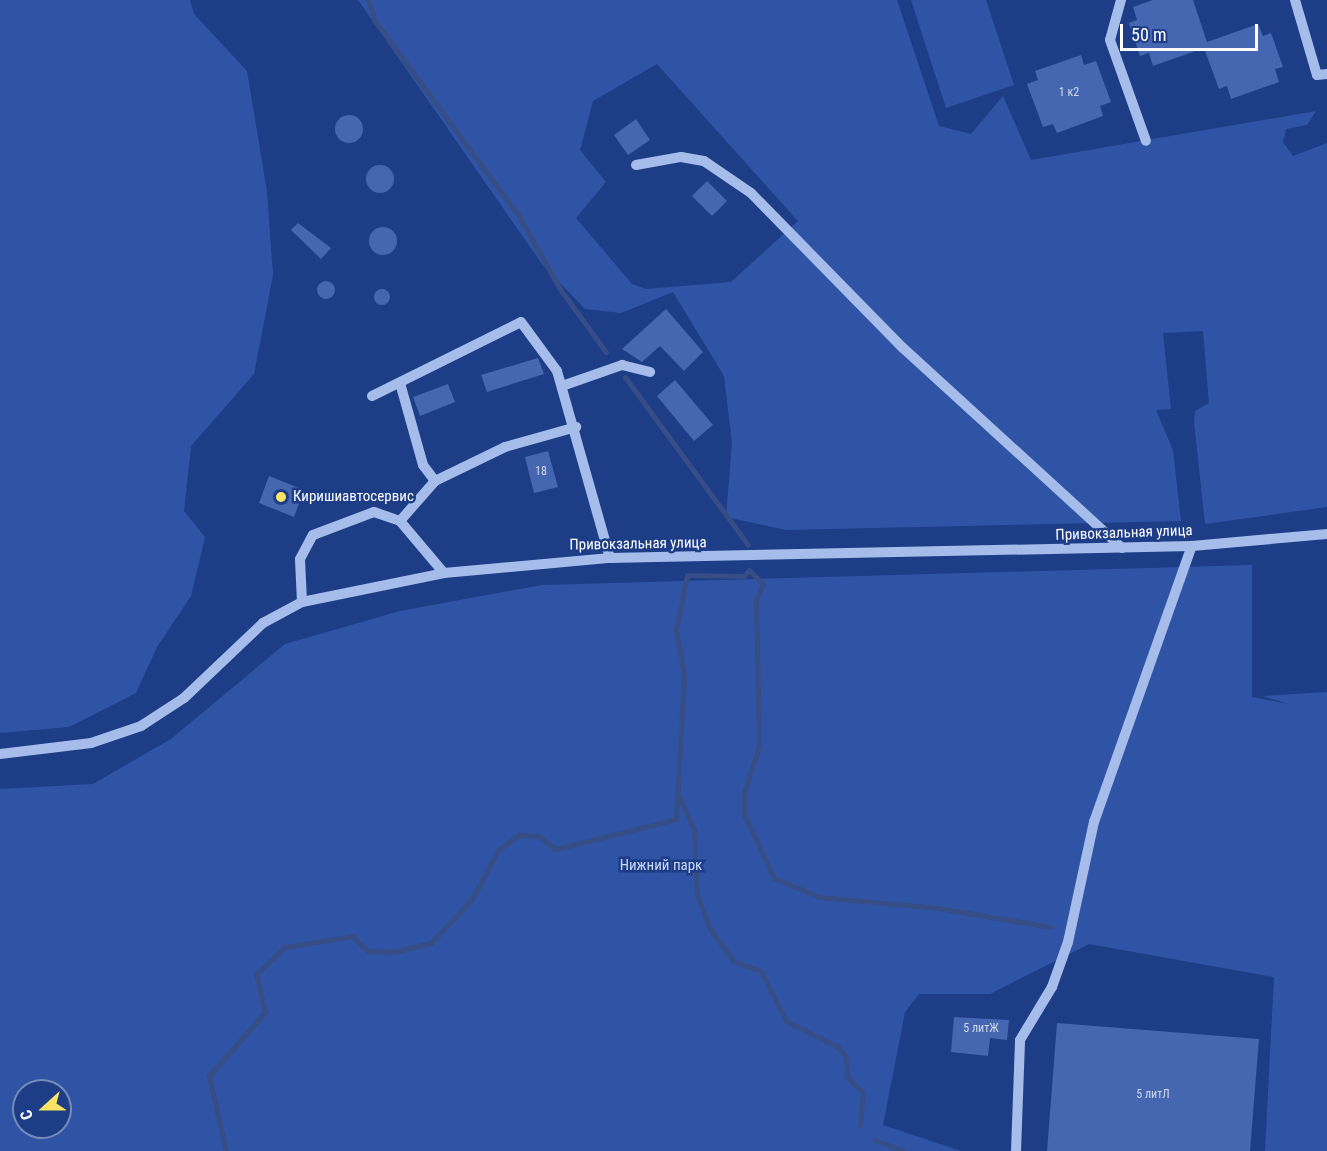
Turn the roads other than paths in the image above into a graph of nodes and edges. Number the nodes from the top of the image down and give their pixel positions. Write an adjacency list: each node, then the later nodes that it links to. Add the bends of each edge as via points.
1 (1120, 0): 4 (street, via 1110,40)
2 (1295, 0): 3 (street)
3 (1324, 74)
4 (1146, 141)
5 (636, 165): 15 (street, via 681,157 704,161 751,193 902,347)
6 (650, 372): 8 (street, via 622,365)
7 (400, 382): 8 (street, via 521,322); 9 (street); 11 (street, via 423,465)
8 (562, 386): 10 (street)
9 (372, 396)
10 (576, 427): 11 (street, via 505,447); 16 (street)
11 (435, 481): 12 (street)
12 (400, 520): 17 (street); 18 (street, via 374,512 313,535 300,559)
13 (1327, 534): 14 (street, Привокзальная улица)
14 (1192, 546): 15 (street, Привокзальная улица); 20 (street, via 1094,822 1068,942 1052,987 1020,1040)
15 (1122, 548): 16 (street, Привокзальная улица)
16 (610, 558): 17 (street, Привокзальная улица)
17 (444, 573): 18 (street, Привокзальная улица)
18 (302, 602): 19 (street, Привокзальная улица, via 263,623 184,698 141,726 91,743)
19 (0, 754)
20 (1016, 1151)

